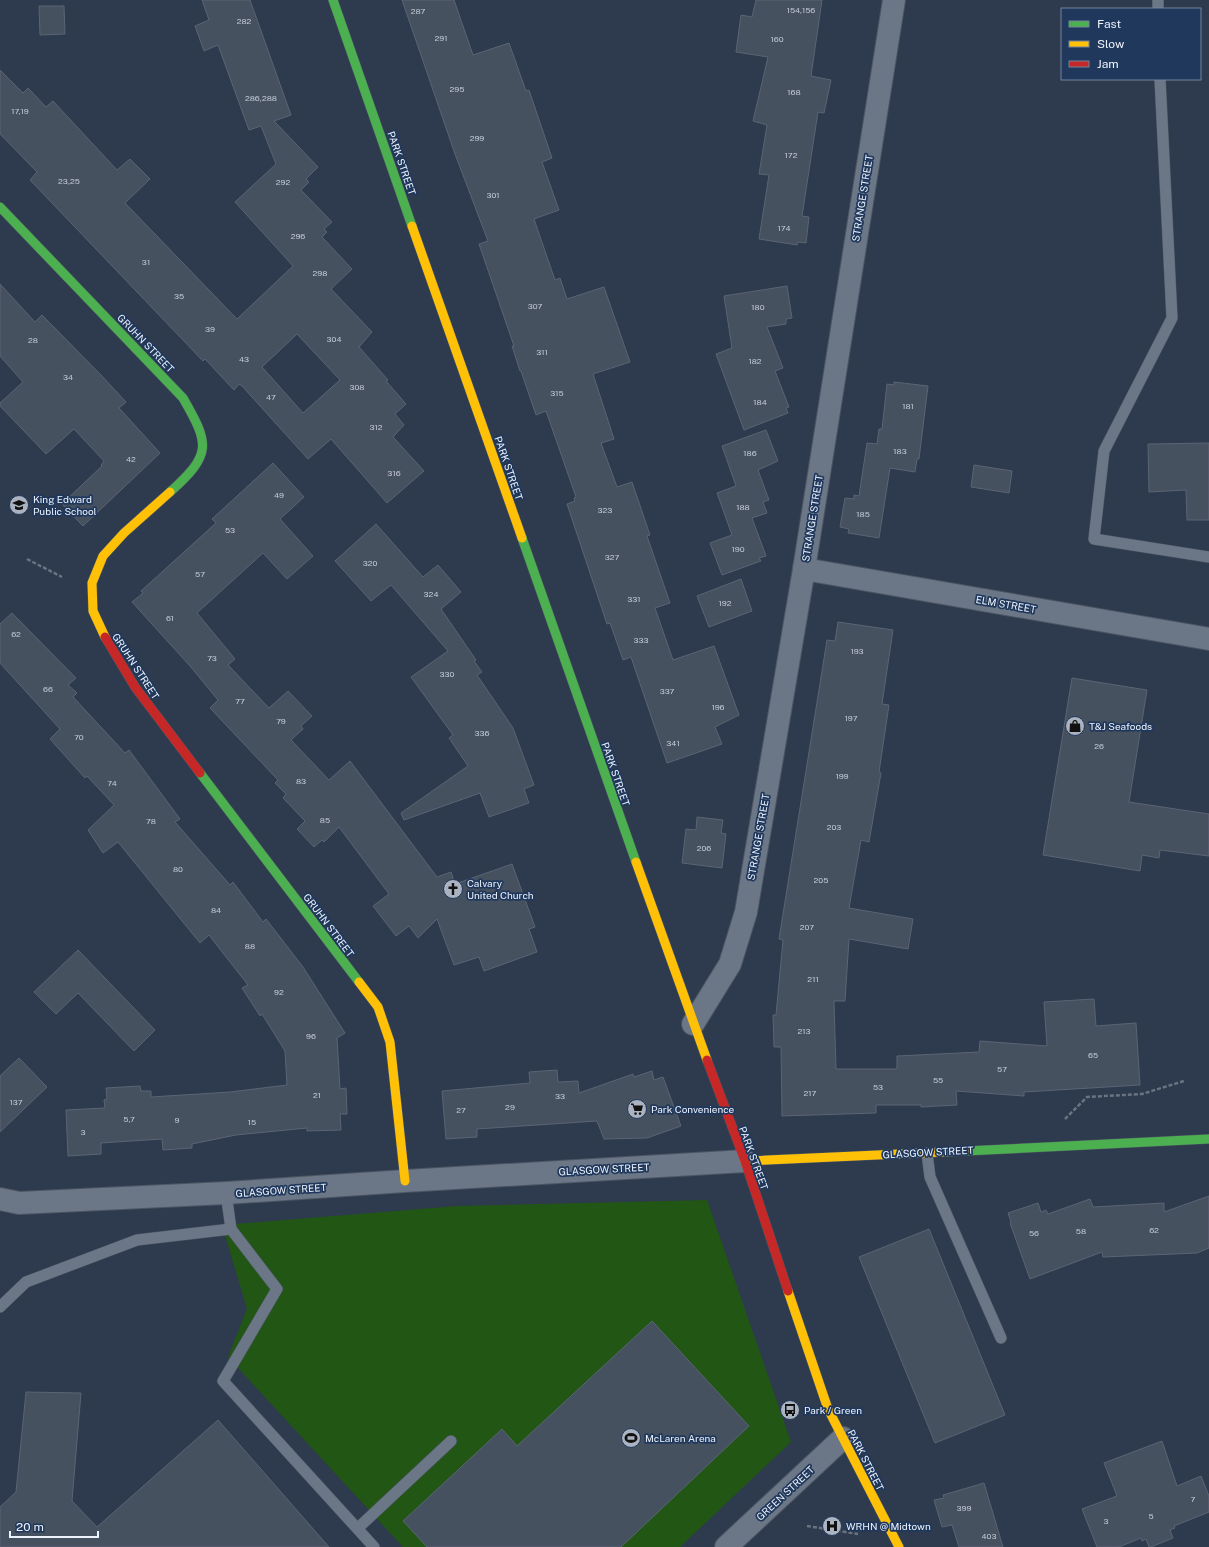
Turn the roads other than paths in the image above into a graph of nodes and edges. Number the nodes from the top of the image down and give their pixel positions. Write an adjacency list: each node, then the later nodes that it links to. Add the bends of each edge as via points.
1 (333, 0): 8 (street, PARK STREET)
2 (894, 0): 6 (street, STRANGE STREET)
3 (1160, 80): 5 (lane, via 1172,318 1104,451 1094,539)
4 (0, 207): 12 (street, GRUHN STREET, via 183,398 196,421 203,441 201,458 191,473 124,533 103,556 92,583 93,611 107,641 134,686 378,1007 390,1042)
5 (1209, 557)
6 (804, 569): 7 (street, ELM STREET); 8 (street, STRANGE STREET, via 746,912 730,964)
7 (1209, 639)
8 (693, 1024): 11 (street, PARK STREET)
9 (1209, 1139): 10 (street, GLASGOW STREET)
10 (927, 1153): 11 (street, GLASGOW STREET); 17 (lane, via 930,1177)
11 (744, 1161): 12 (street, GLASGOW STREET); 18 (street, PARK STREET, via 828,1409)
12 (405, 1181): 13 (street, GLASGOW STREET)
13 (226, 1194): 14 (street, GLASGOW STREET, via 19,1203); 15 (lane)
14 (0, 1199)
15 (231, 1229): 16 (lane, via 137,1240 26,1282); 20 (lane, via 277,1289 223,1381)
16 (0, 1307)
17 (1001, 1338)
18 (843, 1438): 22 (street, GREEN STREET); 23 (street, PARK STREET)
19 (451, 1441): 20 (lane)
20 (358, 1528): 21 (lane)
21 (374, 1547)
22 (726, 1547)
23 (899, 1547)

